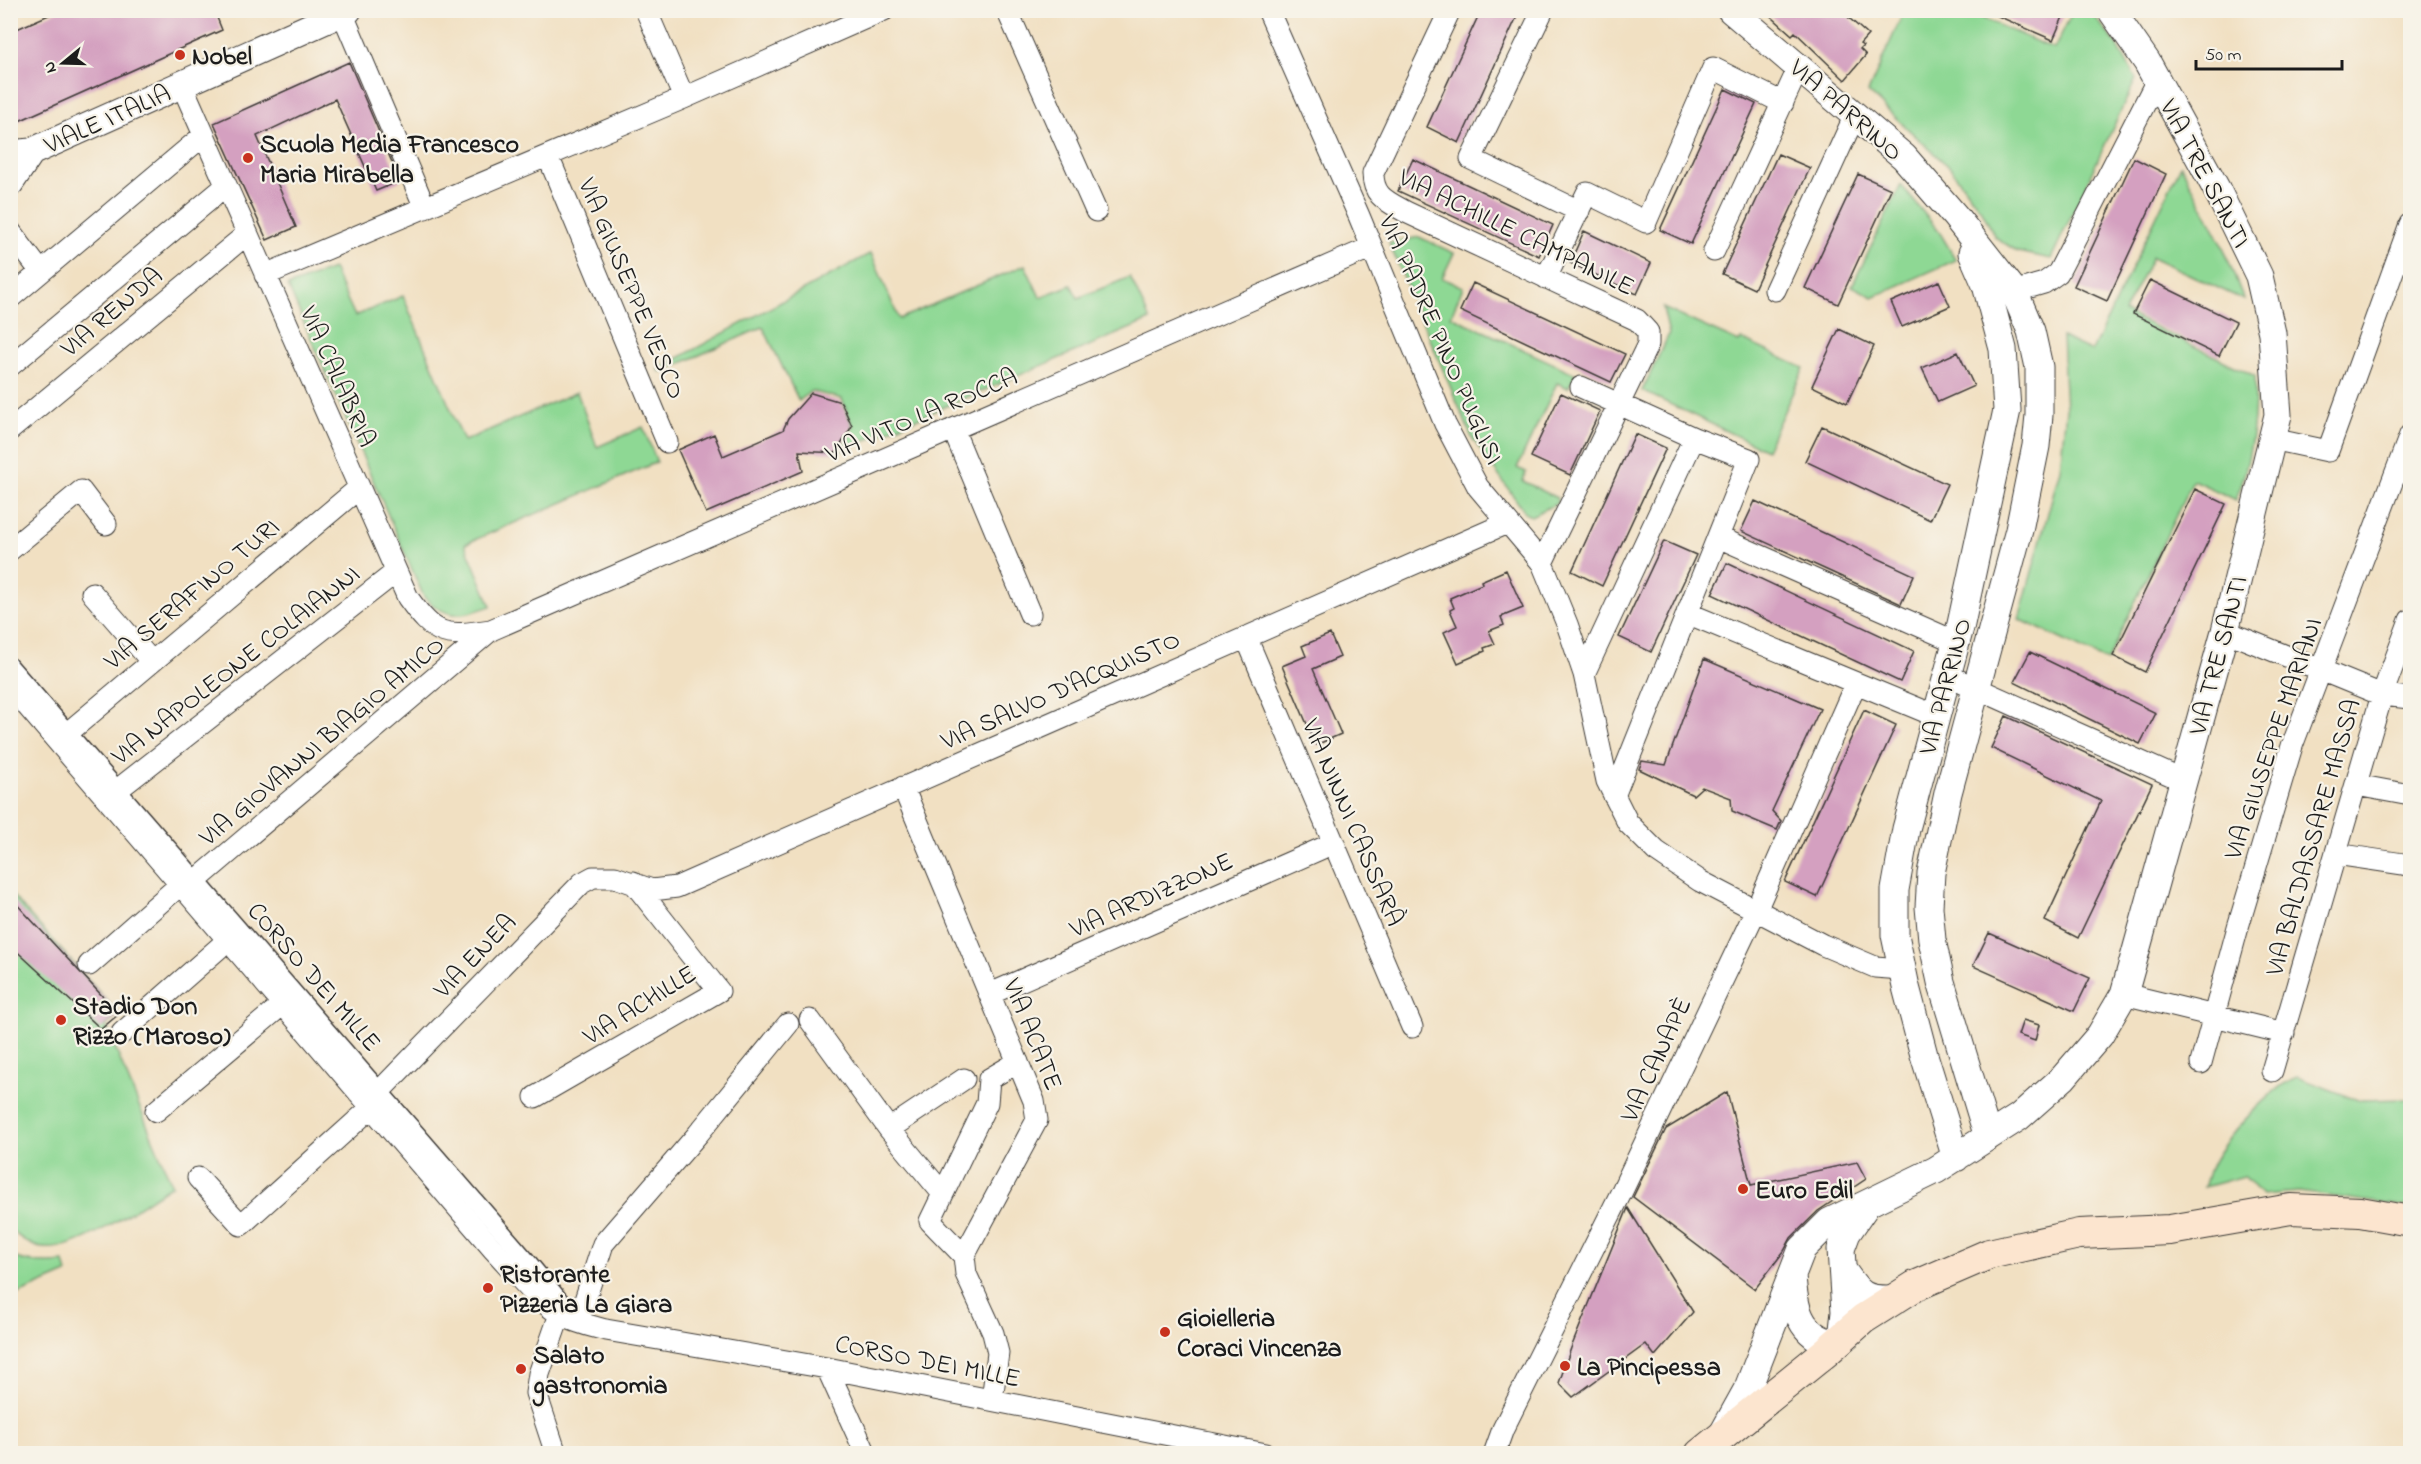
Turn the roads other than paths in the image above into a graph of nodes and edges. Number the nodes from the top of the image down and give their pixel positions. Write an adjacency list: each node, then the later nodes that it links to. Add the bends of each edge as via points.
1 (646, 10): 13 (street)
2 (884, 10): 13 (street)
3 (1007, 10): 22 (street)
4 (1268, 10): 27 (street, VIA PADRE PINO PUGLISI)
5 (1450, 10): 31 (street, VIA ACHILLE CAMPANILE, via 1373,173 1373,186 1381,198 1406,212)
6 (1543, 10): 23 (street, via 1471,159)
7 (1731, 10): 10 (street, VIA PARRINO)
8 (2110, 10): 11 (street, VIA TRE SANTI)
9 (344, 11): 12 (street, VIALE ITALIA); 21 (street)
10 (1799, 67): 14 (street); 15 (street, VIA PARRINO)
11 (2157, 80): 33 (street, via 2058,273 2044,283); 42 (street, VIA TRE SANTI, via 2259,276 2272,333 2278,415)
12 (182, 85): 16 (street, VIA CALABRIA); 17 (street, VIALE ITALIA)
13 (684, 98): 18 (street)
14 (1783, 103): 23 (street, via 1713,68 1646,222 1587,193); 28 (street)
15 (1855, 115): 32 (street); 33 (street, VIA PARRINO, via 1904,157 1955,216)
16 (204, 135): 20 (street, VIA CALABRIA); 29 (street)
17 (21, 153): 19 (street, VIALE ITALIA)
18 (548, 156): 21 (street); 43 (street, VIA GIUSEPPE VESCO)
19 (10, 183)
20 (226, 186): 26 (street, VIA CALABRIA); 35 (street)
21 (425, 208): 30 (street)
22 (1096, 211)
23 (1579, 211): 31 (street)
24 (2410, 224): 42 (street, via 2328,451)
25 (10, 231): 29 (street)
26 (247, 234): 30 (street, VIA CALABRIA); 39 (street, VIA RENDA)
27 (1372, 248): 38 (street, VIA VITO LA ROCCA); 45 (street, VIA PADRE PINO PUGLISI, via 1445,424 1478,487)
28 (1714, 251)
29 (41, 272): 34 (street)
30 (265, 275): 44 (street, VIA CALABRIA)
31 (1546, 278): 37 (street, VIA ACHILLE CAMPANILE, via 1637,320 1648,332 1648,344)
32 (1775, 290)
33 (2002, 295): 58 (street, VIA PARRINO, via 2007,410); 66 (street, VIA PARRINO, via 2031,331 2038,367 2037,435 2019,530)
34 (10, 298)
35 (10, 366)
36 (1581, 387): 37 (street)
37 (1619, 403): 41 (street); 49 (street)
38 (953, 429): 53 (street); 55 (street, VIA VITO LA ROCCA)
39 (10, 430)
40 (2410, 435): 61 (street, VIA GIUSEPPE MARIANI)
41 (1694, 438): 47 (street, via 1749,459); 62 (street)
42 (2272, 439): 56 (street, VIA TRE SANTI)
43 (667, 442)
44 (359, 488): 50 (street, VIA CALABRIA); 59 (street, VIA SERAFINO TURI)
45 (1507, 523): 49 (street, VIA PADRE PINO PUGLISI); 57 (street, VIA SALVO D'ACQUISTO)
46 (106, 524): 48 (street, via 81,491)
47 (1718, 537): 52 (street); 58 (street)
48 (10, 550)
49 (1542, 562): 62 (street, VIA PADRE PINO PUGLISI)
50 (396, 572): 55 (street, VIA CALABRIA, via 413,606 425,622 441,632 462,635); 74 (street, VIA NAPOLEONE COLAIANNI)
51 (92, 593): 59 (street)
52 (1688, 613): 64 (street); 75 (street)
53 (1030, 614)
54 (2410, 620): 67 (street, VIA BALDASSARE MASSA)
55 (491, 630): 81 (street, VIA GIOVANNI BIAGIO AMICO)
56 (2225, 631): 61 (street); 71 (street, VIA TRE SANTI)
57 (1246, 637): 73 (street, VIA SALVO D'ACQUISTO); 77 (street, VIA NINNI CASSARÀ)
58 (1956, 642): 63 (street, VIA PARRINO)
59 (152, 662): 70 (street, VIA SERAFINO TURI)
60 (10, 666): 70 (street, CORSO DEI MILLE)
61 (2321, 670): 67 (street); 89 (street, VIA GIUSEPPE MARIANI, via 2292,746)
62 (1584, 674): 75 (street, VIA PADRE PINO PUGLISI, via 1607,781)
63 (1947, 675): 66 (street); 69 (street, VIA PARRINO)
64 (1856, 682): 69 (street); 82 (street, VIA CANAPÈ)
65 (10, 686): 70 (street, CORSO DEI MILLE)
66 (1977, 688): 71 (street); 103 (street, VIA PARRINO, via 1948,793 1933,862 1929,907 1941,982)
67 (2382, 694): 68 (street); 72 (street, VIA BALDASSARE MASSA)
68 (2410, 698)
69 (1936, 716): 85 (street, VIA PARRINO, via 1906,829 1895,890 1895,935)
70 (63, 736): 74 (street, CORSO DEI MILLE)
71 (2184, 781): 87 (street, VIA TRE SANTI)
72 (2356, 785): 76 (street); 78 (street, VIA BALDASSARE MASSA)
73 (903, 787): 80 (street, VIA SALVO D'ACQUISTO, via 677,886 652,890); 86 (street, VIA ACATE)
74 (112, 794): 81 (street, CORSO DEI MILLE)
75 (1614, 795): 82 (street, VIA PADRE PINO PUGLISI, via 1628,823 1656,851 1700,881)
76 (2410, 795)
77 (1334, 843): 86 (street, VIA ARDIZZONE); 92 (street, VIA NINNI CASSARÀ)
78 (2336, 854): 79 (street); 94 (street, VIA BALDASSARE MASSA)
79 (2410, 865)
80 (632, 882): 99 (street, VIA ACHILLE, via 719,991); 100 (street, VIA ENEA, via 615,877 582,883)
81 (188, 885): 83 (street, CORSO DEI MILLE); 84 (street, VIA GIOVANNI BIAGIO AMICO); 100 (street, CORSO DEI MILLE)
82 (1756, 910): 85 (street, VIA PADRE PINO PUGLISI, via 1875,968); 121 (street, VIA CANAPÈ)
83 (228, 940): 88 (street, CORSO DEI MILLE); 93 (street)
84 (89, 965)
85 (1902, 969): 104 (street, VIA PARRINO)
86 (990, 994): 95 (street, VIA ACATE)
87 (2124, 994): 89 (street); 103 (street, VIA TRE SANTI, via 2100,1035 2063,1078 2019,1117)
88 (283, 1004): 100 (street, CORSO DEI MILLE); 101 (street)
89 (2214, 1016): 94 (street); 96 (street, VIA GIUSEPPE MARIANI)
90 (810, 1020): 102 (street)
91 (788, 1024): 113 (street, via 603,1244)
92 (1412, 1028)
93 (122, 1033)
94 (2283, 1033): 97 (street, VIA BALDASSARE MASSA)
95 (1018, 1062): 106 (street, via 989,1079 987,1103); 109 (street, VIA ACATE, via 1034,1101 1036,1120)
96 (2201, 1063)
97 (2272, 1071)
98 (964, 1079): 102 (street)
99 (535, 1097)
100 (373, 1101): 105 (street, VIA ENEA, via 241,1225); 113 (street, CORSO DEI MILLE, via 493,1249 538,1297)
101 (156, 1111)
102 (889, 1130): 106 (street)
103 (1988, 1137): 104 (street, VIA TRE SANTI)
104 (1956, 1158): 107 (street, VIA TRE SANTI)
105 (198, 1178)
106 (943, 1194): 109 (street, via 930,1221)
107 (1864, 1206): 110 (street, via 1841,1249); 111 (street, VIA TRE SANTI, via 1829,1222 1802,1248)
108 (2410, 1221): 112 (main road, via 2360,1212 2291,1209 2170,1230 2079,1234 1989,1254)
109 (964, 1256): 116 (street, via 966,1274 998,1353)
110 (1844, 1272): 112 (street, via 1857,1290 1873,1300); 114 (street, via 1845,1312)
111 (1792, 1274): 114 (street, via 1793,1297 1801,1320 1823,1342); 117 (street, VIA TRE SANTI, via 1748,1388)
112 (1893, 1299): 114 (main road)
113 (569, 1318): 115 (street, CORSO DEI MILLE, via 606,1330); 118 (street, via 539,1374 536,1393)
114 (1838, 1341): 117 (main road)
115 (827, 1368): 116 (street, CORSO DEI MILLE); 119 (street)
116 (992, 1400): 120 (street, CORSO DEI MILLE)
117 (1711, 1444)
118 (556, 1454)
119 (866, 1454)
120 (1266, 1454)
121 (1494, 1454)

